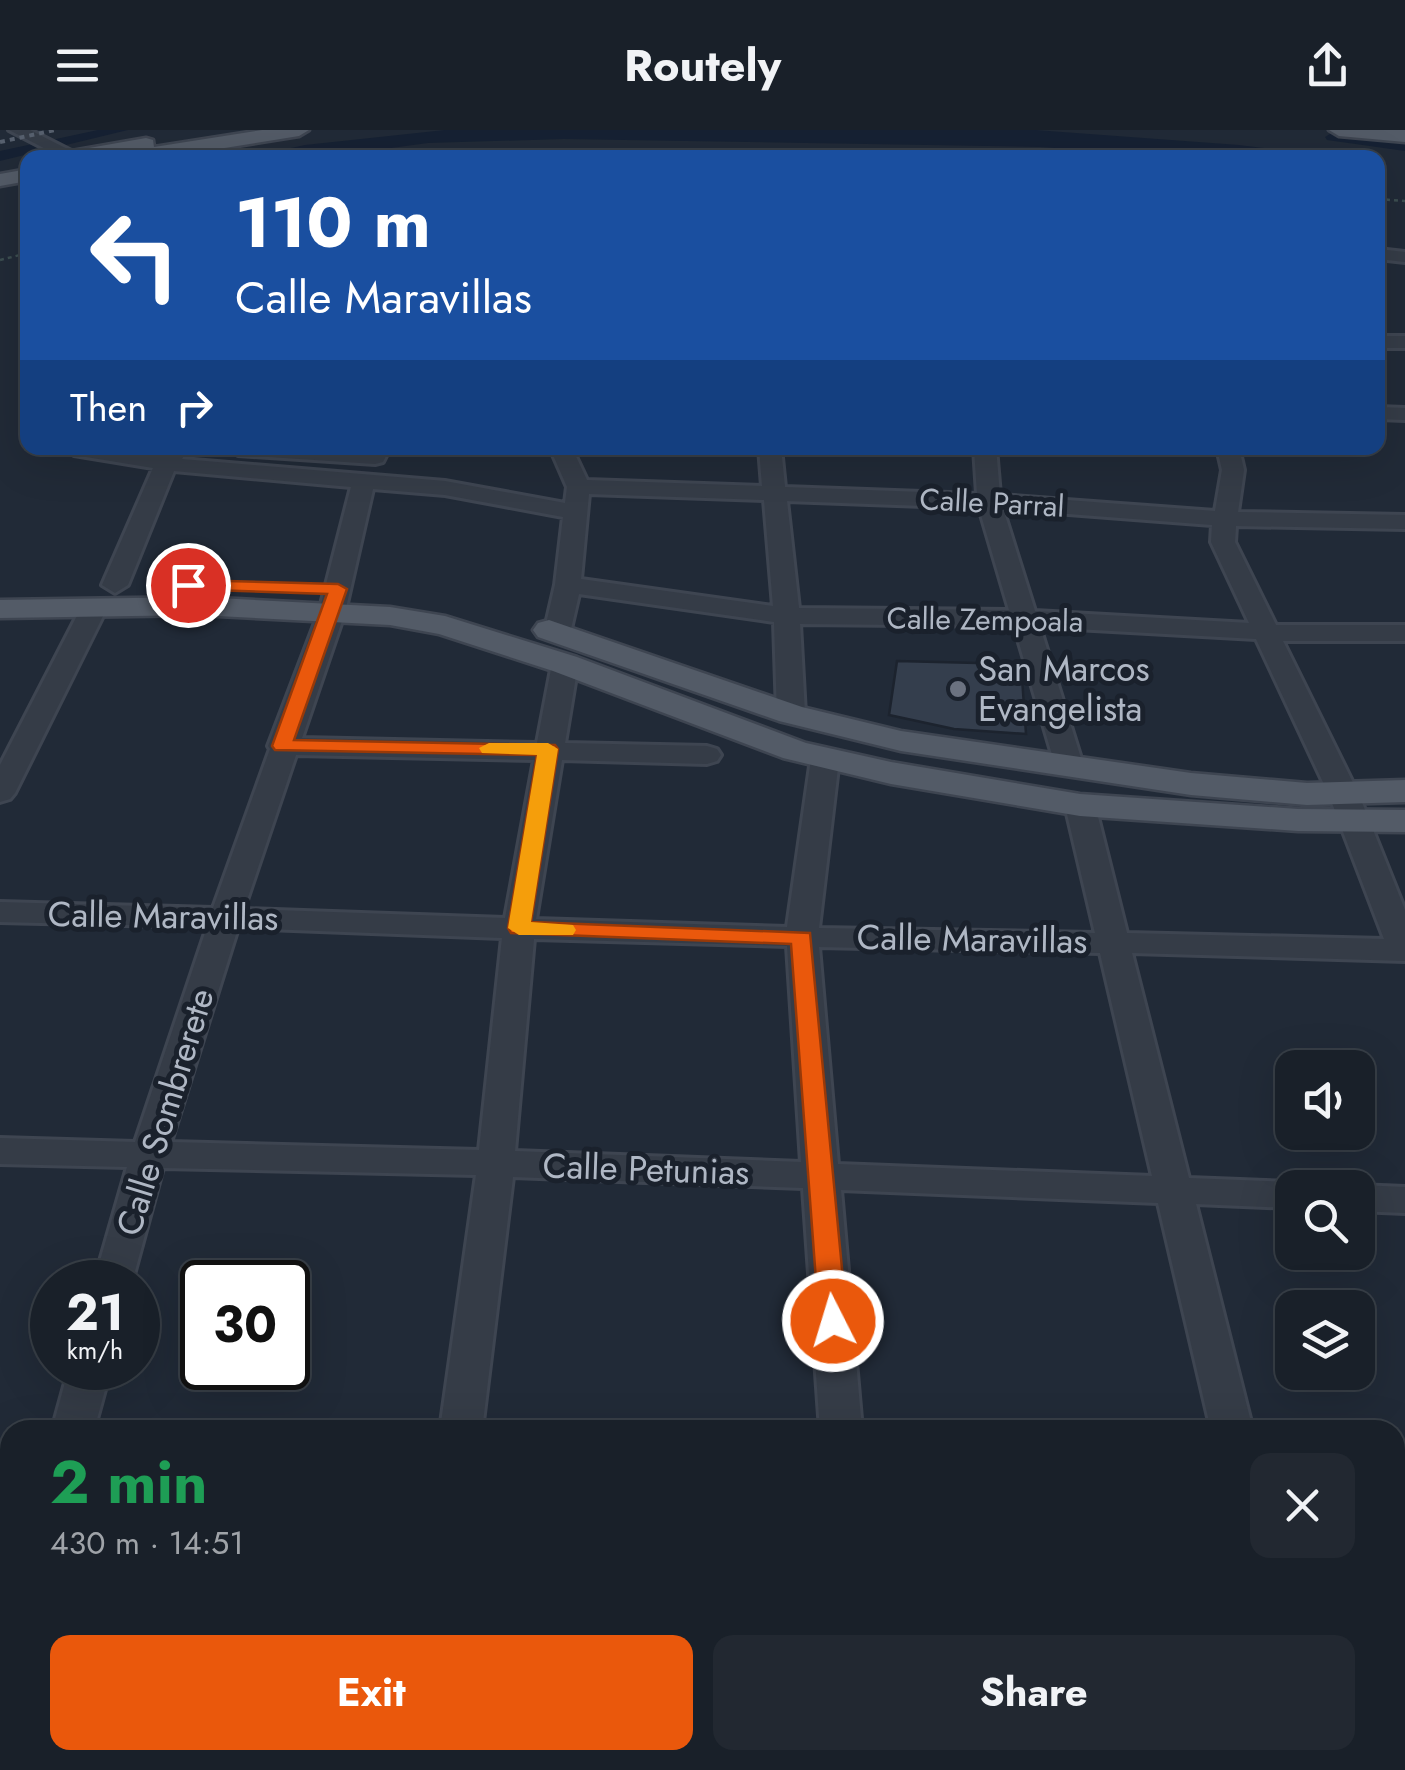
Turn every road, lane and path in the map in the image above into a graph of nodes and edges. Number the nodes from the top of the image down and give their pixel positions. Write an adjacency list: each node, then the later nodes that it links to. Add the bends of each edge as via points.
1 (17, 130): 6 (street)
2 (234, 130): 7 (main road)
3 (300, 130): 8 (main road)
4 (1339, 130): 5 (main road)
5 (1403, 132)
6 (59, 150)
7 (79, 150)
8 (172, 150)
9 (301, 455): 15 (street)
10 (562, 455): 17 (street)
11 (771, 455): 16 (street)
12 (986, 455): 18 (street)
13 (1230, 455): 19 (street, via 1231,489)
14 (172, 456): 15 (street); 23 (street)
15 (372, 463): 17 (street, Calle Parral, via 444,488); 24 (street, Calle Sombrerete)
16 (776, 495): 17 (street, Calle Parral); 18 (street, Calle Parral); 26 (street)
17 (577, 500): 21 (street)
18 (989, 500): 19 (street, Calle Parral); 27 (street)
19 (1222, 519): 20 (street, Calle Parral); 28 (street, via 1223,542)
20 (1405, 522)
21 (568, 585): 26 (street, Calle Zempoala); 30 (street)
22 (0, 586): 23 (main road)
23 (105, 596): 24 (main road, via 199,606); 25 (main road); 38 (street)
24 (335, 601): 30 (main road, via 451,604); 32 (street, Calle Sombrerete)
25 (0, 608)
26 (787, 616): 27 (street, Calle Zempoala); 31 (street)
27 (1024, 618): 28 (street, Calle Zempoala); 36 (street)
28 (1264, 632): 29 (street, Calle Zempoala); 40 (street)
29 (1405, 633)
30 (561, 648): 31 (main road); 33 (street); 35 (main road, via 740,734)
31 (791, 714): 36 (main road, via 861,734)
32 (282, 746): 33 (street); 43 (street, Calle Sombrerete)
33 (548, 749): 34 (street); 44 (street)
34 (707, 754)
35 (826, 759): 39 (main road); 45 (street)
36 (1070, 768): 40 (main road)
37 (1405, 790): 40 (main road)
38 (0, 793)
39 (1080, 805): 40 (main road); 46 (street)
40 (1349, 809): 41 (main road); 47 (street)
41 (1405, 820)
42 (0, 912): 43 (street, Calle Maravillas)
43 (226, 916): 44 (street, Calle Maravillas); 49 (street, Calle Sombrerete)
44 (519, 928): 45 (street, Calle Maravillas); 50 (street)
45 (802, 938): 46 (street, Calle Maravillas); 51 (street)
46 (1112, 940): 47 (street, Calle Maravillas); 52 (street)
47 (1405, 950)
48 (0, 1151): 49 (street, Calle Petunias)
49 (148, 1157): 50 (street, Calle Petunias); 56 (street, Calle Sombrerete)
50 (496, 1164): 51 (street, Calle Petunias); 59 (street)
51 (822, 1175): 52 (street, Calle Petunias); 60 (street)
52 (1172, 1190): 53 (street, Calle Petunias); 61 (street)
53 (1275, 1194)
54 (1375, 1199): 55 (street)
55 (1405, 1200)
56 (119, 1260)
57 (84, 1390): 58 (street)
58 (76, 1420)
59 (462, 1420)
60 (840, 1420)
61 (1230, 1420)

